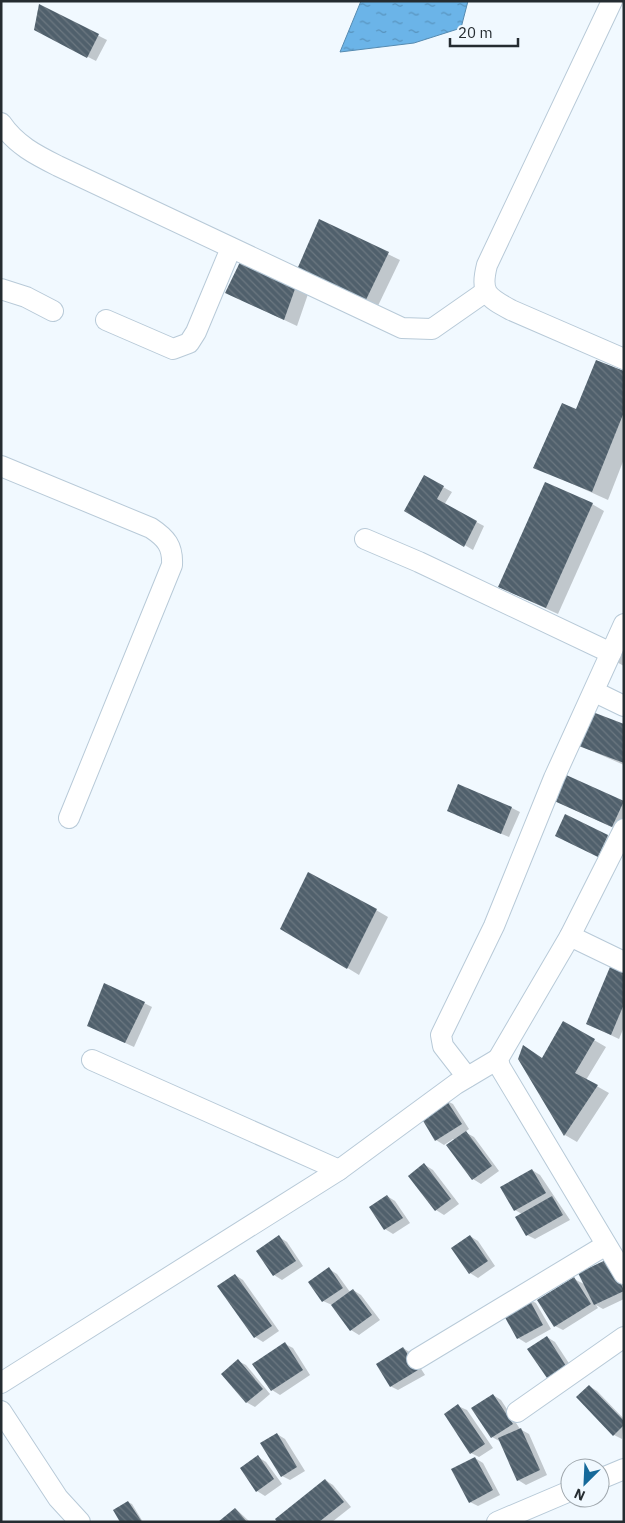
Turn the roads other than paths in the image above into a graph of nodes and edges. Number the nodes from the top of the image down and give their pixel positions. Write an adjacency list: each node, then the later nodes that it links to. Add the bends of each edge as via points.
1 (612, 1): 5 (street, via 487,264 483,282)
2 (1, 123): 3 (street, via 26,150)
3 (231, 248): 5 (street, via 402,328 432,329); 7 (street, via 189,343 173,349)
4 (1, 289): 6 (street, via 26,297)
5 (485, 292): 8 (street, via 512,310)
6 (52, 311)
7 (106, 320)
8 (624, 359)
9 (3, 472): 15 (street, via 151,528 161,535 173,552 172,565)
10 (365, 539): 12 (street)
11 (624, 624): 12 (street)
12 (611, 653): 13 (street)
13 (595, 692): 14 (street); 21 (street, via 554,778 494,926 441,1035 443,1046)
14 (624, 706)
15 (69, 818)
16 (624, 829): 17 (street)
17 (570, 936): 18 (street); 19 (street)
18 (624, 962)
19 (498, 1059): 21 (street); 23 (street)
20 (92, 1060): 22 (street)
21 (467, 1077): 22 (street)
22 (340, 1170): 27 (street)
23 (606, 1245): 24 (street); 26 (street)
24 (624, 1274)
25 (624, 1337): 29 (street)
26 (416, 1359)
27 (1, 1383)
28 (1, 1411): 33 (street, via 58,1498)
29 (517, 1412)
30 (624, 1469): 31 (street)
31 (610, 1475)
32 (560, 1495): 34 (street)
33 (80, 1522)
34 (497, 1522)

